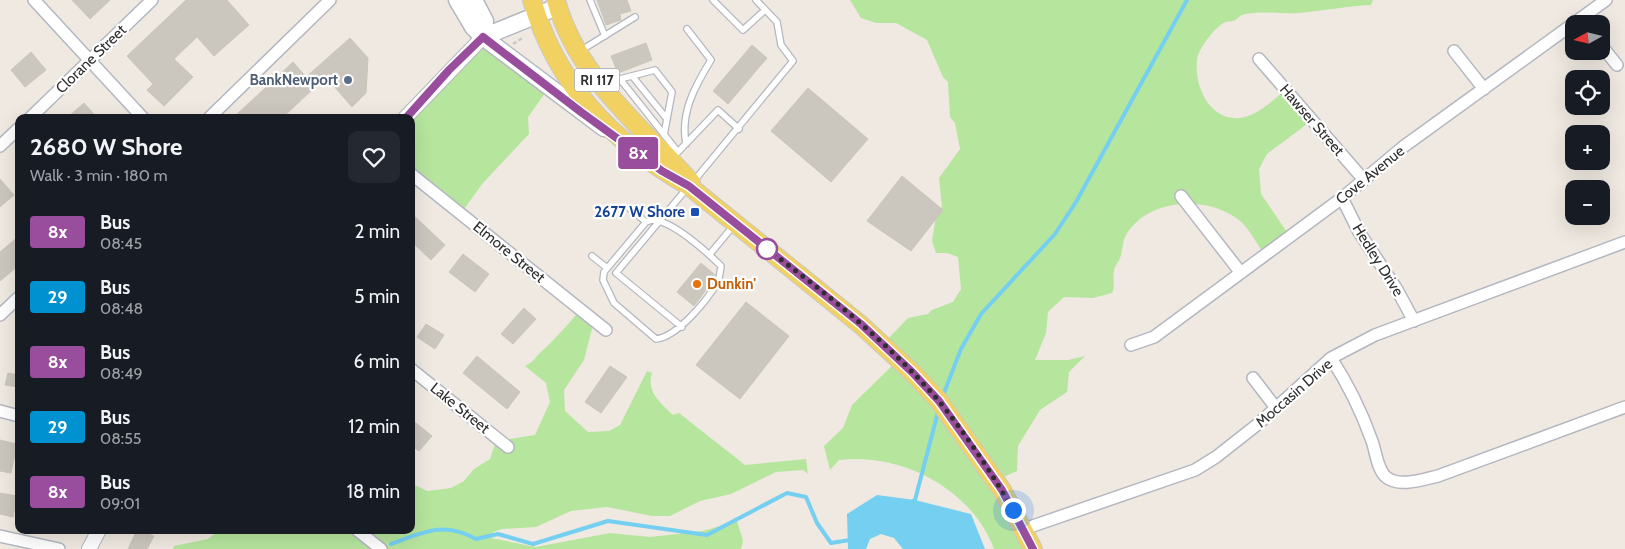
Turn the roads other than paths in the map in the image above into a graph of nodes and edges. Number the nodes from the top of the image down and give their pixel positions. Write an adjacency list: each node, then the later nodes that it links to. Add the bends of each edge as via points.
1 (34, 0): 23 (street)
2 (152, 0): 23 (street, Clorane Street)
3 (330, 0): 31 (street)
4 (457, 0): 18 (main road)
5 (474, 0): 18 (main road, via 485,21)
6 (590, 0): 17 (lane)
7 (713, 0): 12 (lane, via 743,30)
8 (756, 0): 12 (lane)
9 (1606, 0): 13 (street, Cove Avenue)
10 (556, 3): 11 (main road); 19 (main road, RI 117)
11 (534, 7): 18 (main road); 36 (main road, RI 117, via 546,43 580,95)
12 (765, 10): 34 (lane, via 777,22 781,45 793,61)
13 (1590, 15)
14 (635, 17): 17 (lane)
15 (687, 29): 38 (lane, via 711,60 695,86 686,116 683,128)
16 (1565, 33): 28 (street, Cove Avenue)
17 (605, 36): 19 (lane)
18 (483, 37): 32 (street); 36 (main road)
19 (578, 52): 27 (main road, RI 117)
20 (1454, 52): 28 (street)
21 (1610, 56): 24 (street)
22 (1260, 59): 42 (street, Hawser Street)
23 (90, 60): 29 (street, Clorane Street); 30 (street)
24 (1617, 65)
25 (634, 77): 26 (lane); 33 (lane); 33 (lane, via 655,70 672,92)
26 (620, 79): 27 (lane); 37 (lane)
27 (600, 83): 37 (main road, RI 117)
28 (1484, 89): 42 (street, Cove Avenue, via 1403,147)
29 (34, 114)
30 (139, 114)
31 (212, 114)
32 (410, 114)
33 (667, 119): 37 (lane)
34 (739, 128): 38 (lane, via 718,110); 43 (lane)
35 (15, 132): 39 (street)
36 (620, 139): 43 (main road, RI 117, via 662,171)
37 (660, 141): 40 (main road)
38 (686, 144): 40 (lane)
39 (0, 146)
40 (674, 156): 43 (main road)
41 (415, 177): 59 (street, Elmore Street)
42 (1364, 180): 45 (street, Cove Avenue)
43 (690, 185): 47 (lane); 49 (main road, RI 117)
44 (1181, 196): 54 (street)
45 (1342, 198): 54 (street, Cove Avenue); 57 (street, Hedley Drive, via 1359,232)
46 (629, 208): 48 (lane)
47 (660, 220): 48 (lane); 51 (lane); 58 (lane, via 616,273)
48 (646, 222): 53 (lane)
49 (735, 224): 51 (lane); 69 (main road, RI 117, via 861,324 912,372 939,401 1002,490)
50 (1625, 242): 57 (street, Moccasin Drive)
51 (710, 254): 58 (lane, via 721,266 719,280)
52 (592, 256): 53 (lane)
53 (607, 268): 58 (lane, via 603,280 614,303 656,339 665,338)
54 (1241, 273): 60 (street, Cove Avenue, via 1154,336)
55 (15, 301): 56 (street)
56 (0, 314)
57 (1414, 321): 61 (street, Moccasin Drive, via 1375,335)
58 (682, 327)
59 (606, 330)
60 (1131, 345)
61 (1331, 358): 64 (street, via 1344,377 1380,467 1386,478 1397,481 1414,482 1438,476); 65 (street, Moccasin Drive)
62 (415, 372): 68 (street, Lake Street)
63 (1253, 378): 65 (street)
64 (1625, 407)
65 (1276, 408): 69 (street, Moccasin Drive, via 1216,458 1195,470)
66 (0, 411): 67 (street)
67 (15, 415)
68 (508, 447)
69 (1024, 529): 76 (main road, RI 117)
70 (97, 534): 74 (street)
71 (362, 534): 75 (street)
72 (0, 536): 73 (street)
73 (59, 549)
74 (89, 549)
75 (381, 549)
76 (1033, 549)

